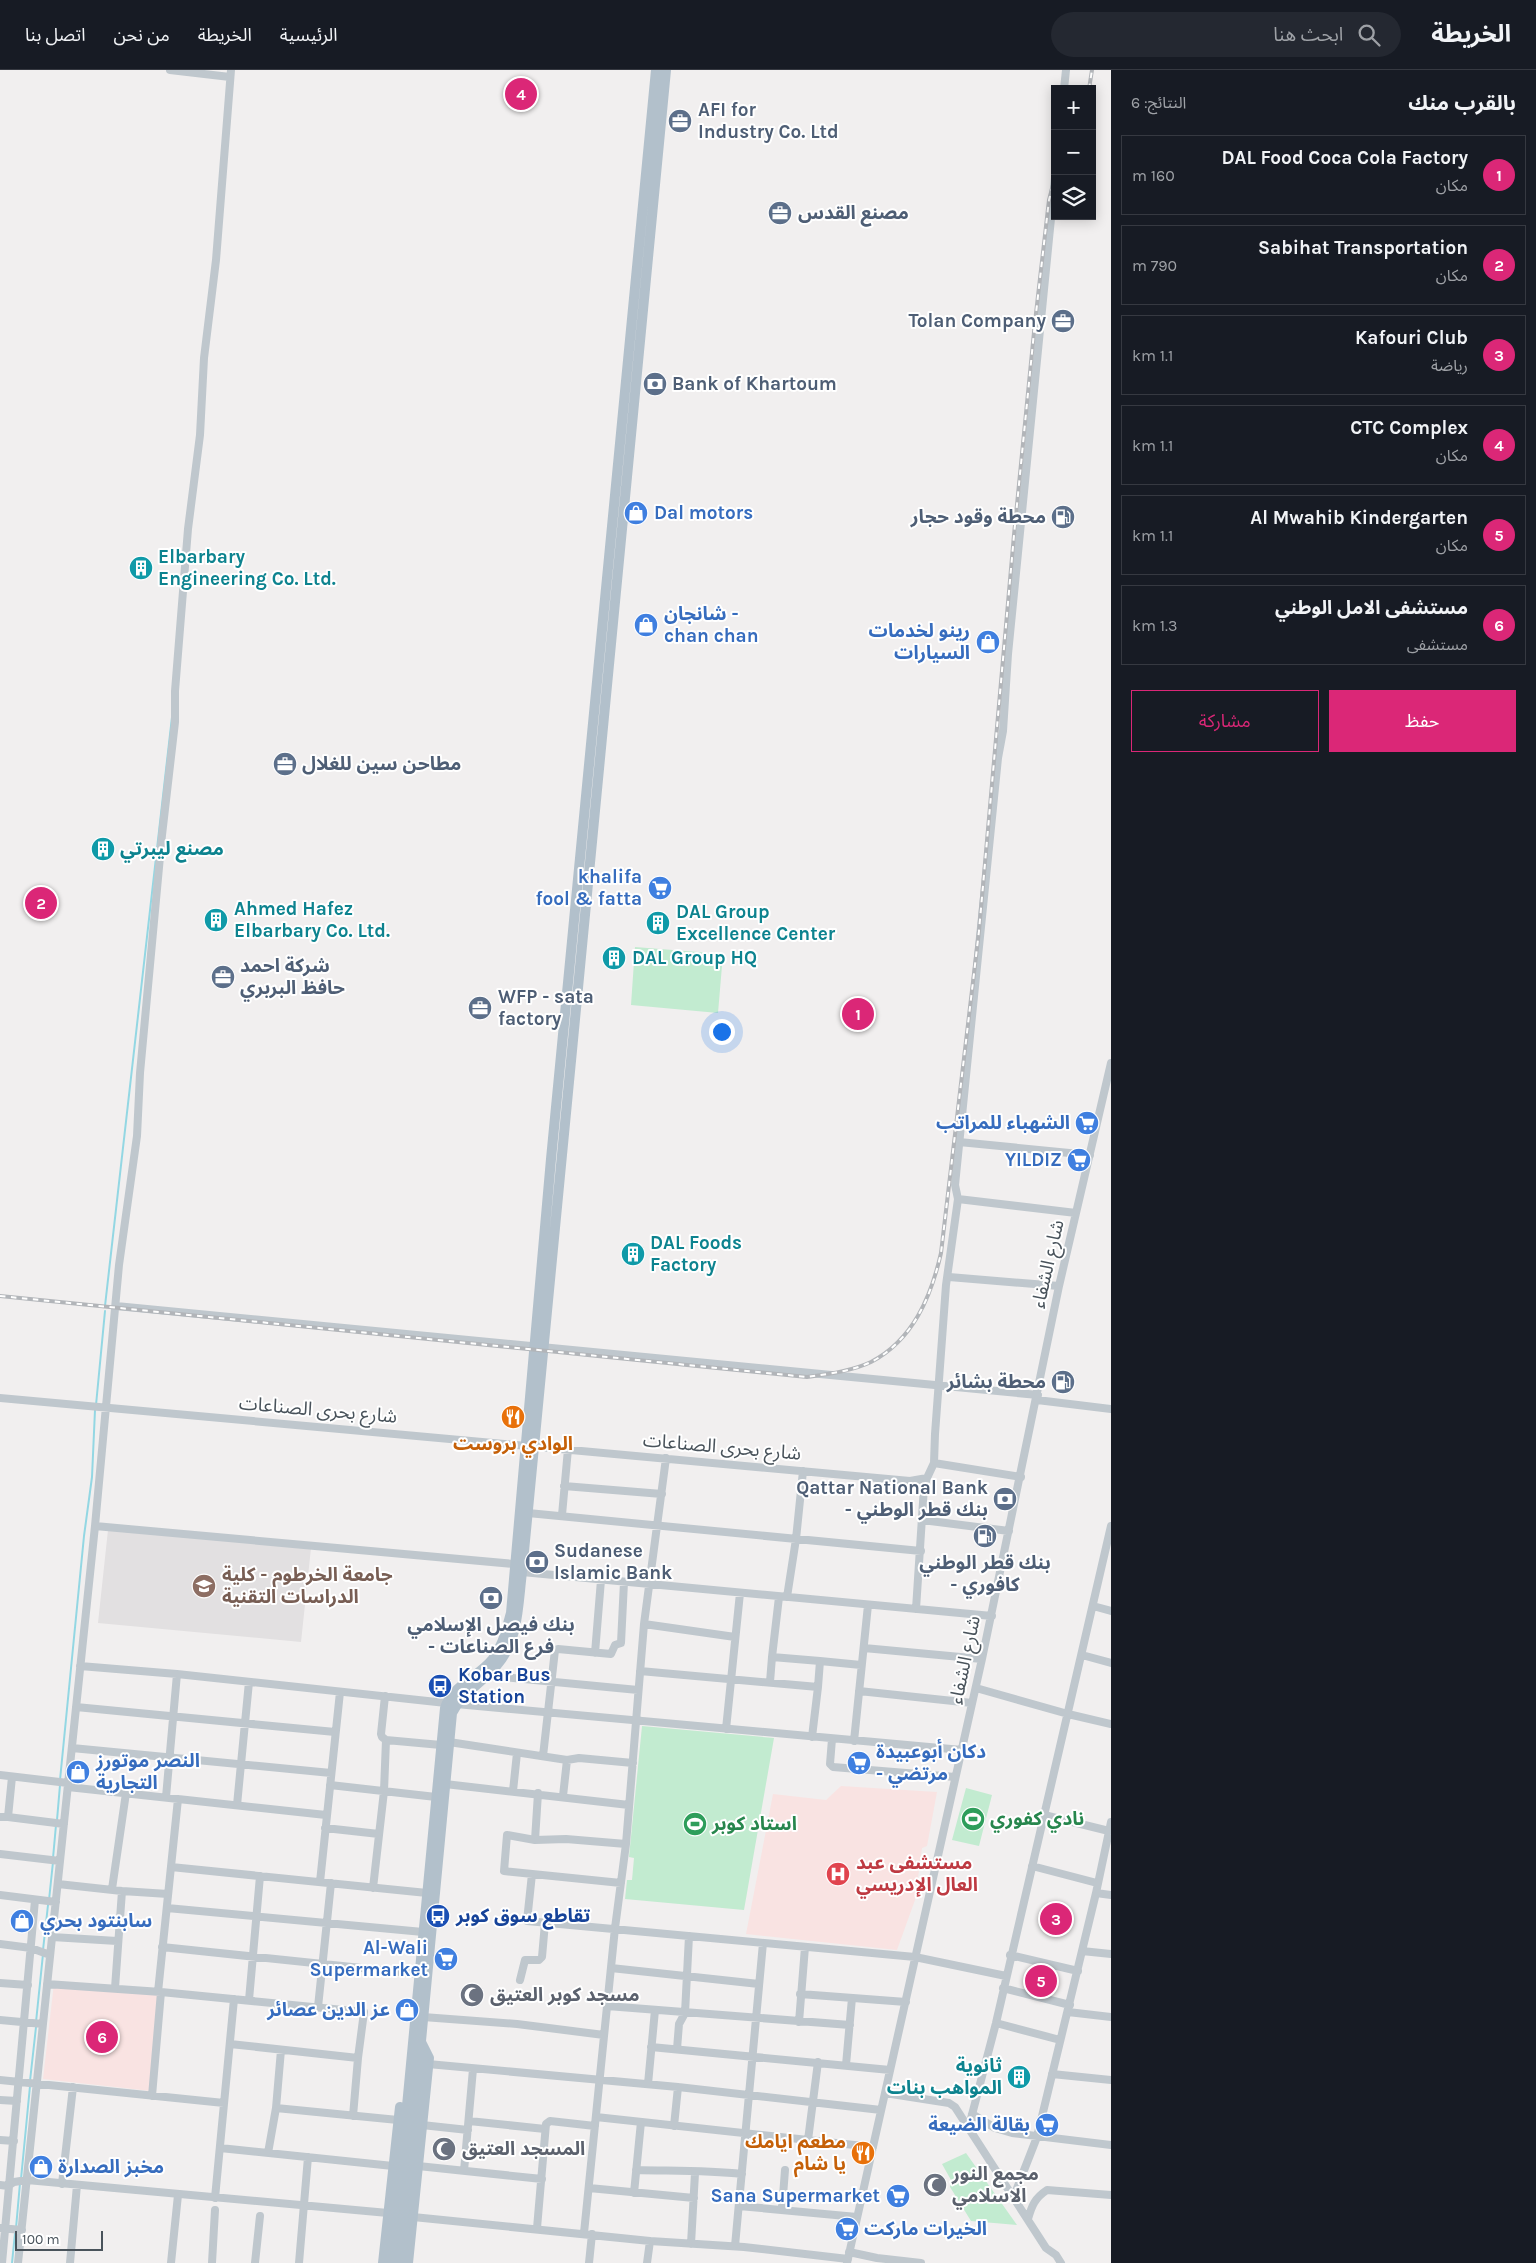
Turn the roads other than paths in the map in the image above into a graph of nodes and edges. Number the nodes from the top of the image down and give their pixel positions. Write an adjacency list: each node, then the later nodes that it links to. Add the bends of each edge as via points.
1 (170, 70): 5 (street)
2 (656, 70): 9 (main road)
3 (666, 70): 9 (main road)
4 (1066, 70): 6 (street)
5 (230, 74): 16 (street, via 200,436 188,529 175,722 140,1073 137,1136 124,1214)
6 (1064, 85)
7 (1051, 219): 10 (street, via 1003,731)
8 (1111, 1066): 11 (street, شارع الشفاء)
9 (563, 1092): 17 (main road)
10 (959, 1142): 11 (street); 12 (street, via 955,1186)
11 (1090, 1155): 13 (street, شارع الشفاء)
12 (958, 1199): 13 (street); 14 (street)
13 (1076, 1213): 15 (street, شارع الشفاء)
14 (949, 1277): 15 (street); 18 (street)
15 (1059, 1286): 20 (street, شارع الشفاء)
16 (116, 1306): 17 (street); 21 (street)
17 (539, 1346): 18 (street); 23 (main road)
18 (938, 1385): 20 (street); 26 (street)
19 (0, 1398): 21 (street, شارع بحرى الصناعات)
20 (1037, 1398): 22 (street); 28 (street, شارع الشفاء)
21 (99, 1407): 23 (street, شارع بحرى الصناعات); 36 (street)
22 (1111, 1409)
23 (530, 1446): 24 (street, شارع بحرى الصناعات); 32 (main road); 42 (main road)
24 (568, 1449): 25 (street, شارع بحرى الصناعات); 30 (street)
25 (666, 1458): 27 (street, شارع بحرى الصناعات); 31 (street)
26 (934, 1463): 28 (street); 29 (street)
27 (803, 1471): 29 (street, شارع بحرى الصناعات, via 910,1481); 40 (street)
28 (1021, 1477): 38 (street, شارع الشفاء)
29 (927, 1478): 34 (street)
30 (564, 1486): 31 (street); 33 (street)
31 (662, 1494): 35 (street)
32 (528, 1513): 33 (street); 43 (main road)
33 (562, 1515): 35 (street)
34 (922, 1520): 38 (street); 41 (street)
35 (658, 1525): 40 (street); 46 (street)
36 (95, 1526): 42 (street); 64 (street)
37 (1111, 1526): 39 (street)
38 (1009, 1531): 53 (street, شارع الشفاء)
39 (1110, 1535): 50 (street)
40 (796, 1539): 41 (street); 48 (street)
41 (921, 1550): 51 (street)
42 (514, 1564): 67 (main road, via 511,1613 503,1643)
43 (522, 1572): 44 (street); 67 (main road, via 510,1644 498,1665)
44 (601, 1580): 45 (street); 57 (street)
45 (624, 1582): 46 (street); 57 (street, via 621,1643 614,1646 612,1654)
46 (649, 1584): 47 (street); 54 (street)
47 (740, 1593): 48 (street); 55 (street)
48 (783, 1597): 49 (street); 59 (street)
49 (868, 1605): 51 (street); 56 (street)
50 (1093, 1606): 52 (street); 58 (street)
51 (916, 1608): 53 (street)
52 (1111, 1611)
53 (992, 1616): 60 (street, شارع الشفاء)
54 (644, 1624): 55 (street); 65 (street)
55 (735, 1636): 68 (street)
56 (864, 1648): 60 (street); 63 (street)
57 (595, 1653): 70 (street, via 556,1649)
58 (1082, 1655): 62 (street); 82 (street)
59 (772, 1657): 61 (street); 71 (street)
60 (982, 1659): 73 (street, شارع الشفاء)
61 (820, 1661): 63 (street); 72 (street)
62 (1111, 1663)
63 (862, 1665): 75 (street)
64 (80, 1666): 66 (street); 80 (street)
65 (640, 1670): 68 (street); 74 (street)
66 (177, 1674): 69 (street); 83 (street)
67 (482, 1675): 70 (street); 79 (main road, via 456,1692)
68 (730, 1678): 71 (street); 87 (street)
69 (249, 1682): 76 (street); 85 (street)
70 (551, 1682): 74 (street); 81 (street)
71 (770, 1682): 72 (street)
72 (818, 1687): 89 (street)
73 (976, 1688): 78 (street, شارع الشفاء); 82 (street)
74 (638, 1690): 84 (street)
75 (859, 1691): 78 (street); 92 (street)
76 (340, 1692): 77 (street); 88 (street)
77 (385, 1696): 79 (street); 91 (street, via 381,1734)
78 (972, 1703): 95 (street, شارع الشفاء)
79 (451, 1704): 81 (street); 93 (main road)
80 (76, 1707): 83 (street); 94 (street)
81 (548, 1712): 84 (street); 98 (street)
82 (1068, 1714): 86 (street); 120 (street)
83 (173, 1717): 85 (street); 97 (street)
84 (636, 1721): 87 (street); 101 (street)
85 (244, 1724): 88 (street); 100 (street)
86 (1111, 1724)
87 (726, 1729): 89 (street)
88 (335, 1732): 102 (street)
89 (812, 1737): 90 (street)
90 (832, 1738): 92 (street); 105 (street, via 832,1767)
91 (386, 1740): 93 (street); 109 (street)
92 (854, 1740): 95 (street)
93 (445, 1744): 96 (street); 107 (main road); 115 (main road)
94 (72, 1748): 97 (street); 106 (street)
95 (962, 1750): 105 (street, شارع الشفاء)
96 (517, 1753): 98 (street); 110 (street)
97 (170, 1756): 100 (street); 114 (street)
98 (543, 1756): 99 (street)
99 (567, 1760): 101 (street, via 580,1758); 113 (street)
100 (240, 1763): 102 (street); 117 (street)
101 (633, 1763): 118 (street)
102 (331, 1773): 108 (street)
103 (0, 1776): 104 (street)
104 (12, 1777): 106 (street); 121 (street)
105 (955, 1777): 170 (street, شارع الشفاء)
106 (64, 1784): 111 (street); 123 (street)
107 (445, 1784): 110 (street); 195 (main road)
108 (330, 1785): 109 (street); 119 (street)
109 (384, 1791): 115 (street); 126 (street)
110 (513, 1791): 112 (street)
111 (126, 1793): 114 (street); 141 (street)
112 (538, 1794): 113 (street); 127 (street)
113 (564, 1796): 118 (street)
114 (166, 1797): 116 (street)
115 (436, 1797): 146 (main road)
116 (178, 1799): 117 (street); 133 (street)
117 (237, 1805): 119 (street)
118 (629, 1805): 128 (street)
119 (326, 1815): 124 (street)
120 (1044, 1815): 125 (street); 132 (street)
121 (4, 1817): 123 (street)
122 (1111, 1822): 125 (street)
123 (59, 1823): 131 (street)
124 (325, 1828): 126 (street); 136 (street)
125 (1109, 1831): 130 (street)
126 (379, 1834): 142 (street)
127 (535, 1840): 128 (street); 134 (street, via 507,1835 504,1871)
128 (626, 1844): 137 (street)
129 (0, 1854): 131 (street)
130 (1107, 1859): 138 (street)
131 (55, 1860): 139 (street)
132 (1032, 1866): 138 (street); 168 (street)
133 (171, 1867): 135 (street); 145 (street)
134 (532, 1874): 137 (street); 153 (street, via 527,1921)
135 (260, 1876): 136 (street); 152 (street)
136 (320, 1882): 140 (street)
137 (622, 1883): 155 (street)
138 (1097, 1883): 144 (street)
139 (58, 1884): 141 (street); 150 (street)
140 (331, 1884): 142 (street); 154 (street)
141 (112, 1888): 143 (street)
142 (373, 1888): 146 (street)
143 (122, 1891): 145 (street); 159 (street)
144 (1096, 1893): 147 (street); 165 (street)
145 (168, 1894): 151 (street)
146 (427, 1894): 156 (main road)
147 (1111, 1894)
148 (0, 1895): 149 (street)
149 (35, 1900): 150 (street); 164 (street)
150 (51, 1901): 158 (street)
151 (167, 1908): 152 (street); 162 (street)
152 (256, 1916): 154 (street); 169 (street)
153 (545, 1923): 155 (street); 177 (street, via 542,1957 522,1963)
154 (327, 1924): 156 (street); 171 (street)
155 (615, 1928): 157 (street); 172 (street)
156 (423, 1932): 174 (main road)
157 (689, 1936): 160 (street); 175 (street)
158 (52, 1937): 159 (street); 166 (street)
159 (118, 1941): 182 (street)
160 (762, 1943): 163 (street); 180 (street)
161 (0, 1944): 164 (street)
162 (162, 1947): 169 (street); 184 (street)
163 (805, 1947): 170 (street); 185 (street)
164 (31, 1948): 166 (street); 181 (street)
165 (1082, 1951): 167 (street); 173 (street)
166 (46, 1954): 179 (street)
167 (1111, 1954)
168 (1010, 1955): 173 (street); 176 (street)
169 (253, 1956): 171 (street); 188 (street)
170 (915, 1957): 176 (street); 189 (street, شارع الشفاء)
171 (322, 1962): 174 (street); 191 (street)
172 (611, 1968): 175 (street); 190 (street)
173 (1078, 1971): 192 (street)
174 (419, 1974): 204 (main road)
175 (687, 1975): 180 (street); 194 (street)
176 (1006, 1976): 183 (street)
177 (520, 1980)
178 (0, 1983): 181 (street)
179 (47, 1984): 182 (street); 200 (street)
180 (759, 1984): 197 (street)
181 (28, 1986): 200 (street)
182 (115, 1988): 184 (street)
183 (1003, 1988): 192 (street); 201 (street)
184 (160, 1992): 187 (street); 227 (street)
185 (800, 1994): 186 (street); 199 (street)
186 (852, 1998): 189 (street); 202 (street)
187 (234, 1999): 188 (street); 206 (street)
188 (250, 2000): 191 (street)
189 (906, 2002): 216 (street, شارع الشفاء)
190 (607, 2006): 193 (street); 203 (street)
191 (318, 2007): 211 (street, via 364,2012)
192 (1069, 2008): 196 (street); 205 (street)
193 (656, 2010): 194 (street); 207 (street)
194 (685, 2013): 197 (street); 209 (street, via 680,2024)
195 (423, 2017): 203 (street); 204 (main road)
196 (1111, 2017)
197 (757, 2019): 199 (street); 210 (street)
198 (0, 2020): 200 (street)
199 (799, 2022): 202 (street)
200 (35, 2023): 221 (street); 222 (street)
201 (996, 2023): 205 (street); 235 (street)
202 (850, 2025): 214 (street)
203 (604, 2035): 218 (street)
204 (416, 2040): 213 (main road); 213 (main road, via 429,2058); 237 (main road, via 405,2056)
205 (1060, 2040): 217 (street)
206 (230, 2044): 208 (street); 232 (street)
207 (652, 2047): 209 (street); 223 (street)
208 (281, 2050): 211 (street); 233 (street)
209 (677, 2050): 210 (street)
210 (753, 2057): 212 (street); 228 (street)
211 (358, 2058): 236 (street)
212 (818, 2062): 214 (street); 231 (street)
213 (419, 2063): 215 (street); 241 (main road); 299 (main road); 300 (main road)
214 (846, 2065): 216 (street)
215 (474, 2068): 218 (street); 238 (street)
216 (890, 2070): 226 (street, شارع الشفاء)
217 (1052, 2074): 220 (street); 247 (street)
218 (600, 2079): 223 (street); 239 (street)
219 (0, 2080): 221 (street)
220 (1111, 2080)
221 (19, 2082): 222 (street); 230 (street)
222 (37, 2084): 225 (street); 264 (street)
223 (648, 2084): 224 (street)
224 (678, 2087): 228 (street); 242 (street)
225 (73, 2088): 227 (street); 265 (street)
226 (885, 2093): 234 (street, شارع الشفاء); 243 (street, via 949,2104 956,2107)
227 (152, 2096): 232 (street)
228 (750, 2096): 231 (street); 246 (street)
229 (0, 2100): 230 (street)
230 (17, 2101): 250 (street)
231 (813, 2102): 234 (street); 249 (street)
232 (224, 2104): 252 (street)
233 (276, 2108): 236 (street); 254 (street)
234 (881, 2110): 253 (street, شارع الشفاء)
235 (972, 2114): 243 (street); 247 (street, via 995,2128)
236 (353, 2116): 237 (street)
237 (398, 2120): 256 (main road)
238 (469, 2121): 244 (street); 245 (street)
239 (596, 2122): 240 (street); 244 (street, via 550,2121); 268 (street)
240 (642, 2122): 242 (street); 258 (street)
241 (422, 2125): 245 (street); 257 (main road)
242 (674, 2126): 246 (street)
243 (969, 2126): 272 (street)
244 (545, 2129): 263 (street)
245 (468, 2130): 260 (street)
246 (746, 2135): 249 (street); 262 (street)
247 (1037, 2137): 251 (street); 272 (street)
248 (0, 2140): 250 (street)
249 (808, 2140): 253 (street)
250 (14, 2141): 267 (street)
251 (1111, 2145)
252 (220, 2148): 254 (street); 273 (street)
253 (873, 2148): 282 (street, شارع الشفاء)
254 (268, 2153): 255 (street)
255 (308, 2157): 256 (street); 276 (street)
256 (393, 2166): 279 (main road)
257 (418, 2166): 260 (street); 281 (main road)
258 (636, 2170): 261 (street); 269 (street)
259 (785, 2170): 277 (street)
260 (464, 2171): 263 (street)
261 (695, 2173): 262 (street); 274 (street)
262 (742, 2174): 275 (street)
263 (542, 2179): 284 (street)
264 (23, 2180): 265 (street); 267 (street); 285 (street)
265 (62, 2184): 266 (street)
266 (77, 2185): 270 (street); 293 (street)
267 (4, 2186): 285 (street)
268 (589, 2188): 269 (street); 286 (street)
269 (634, 2194): 274 (street)
270 (178, 2195): 273 (street); 294 (street)
271 (1111, 2195): 283 (street, via 1047,2190 1033,2203)
272 (1014, 2196): 283 (street)
273 (215, 2198): 276 (street)
274 (694, 2198): 288 (street)
275 (739, 2206): 277 (street); 289 (street)
276 (304, 2207): 279 (street); 297 (street)
277 (782, 2209): 282 (street)
278 (216, 2210): 295 (street)
279 (388, 2213): 298 (main road)
280 (260, 2216): 296 (street)
281 (413, 2217): 284 (street); 301 (main road)
282 (857, 2217): 290 (street, شارع الشفاء)
283 (1028, 2219): 305 (street, via 1046,2248)
284 (537, 2228): 286 (street)
285 (12, 2229): 291 (street); 292 (street)
286 (588, 2233): 287 (street); 302 (street)
287 (650, 2241): 288 (street); 303 (street)
288 (691, 2244): 289 (street)
289 (735, 2246): 290 (street)
290 (848, 2258): 304 (street)
291 (2, 2263)
292 (18, 2263)
293 (70, 2263)
294 (171, 2263)
295 (212, 2263)
296 (255, 2263)
297 (299, 2263)
298 (383, 2263)
299 (392, 2263)
300 (400, 2263)
301 (408, 2263)
302 (590, 2263)
303 (647, 2263)
304 (921, 2263)
305 (1061, 2263)

